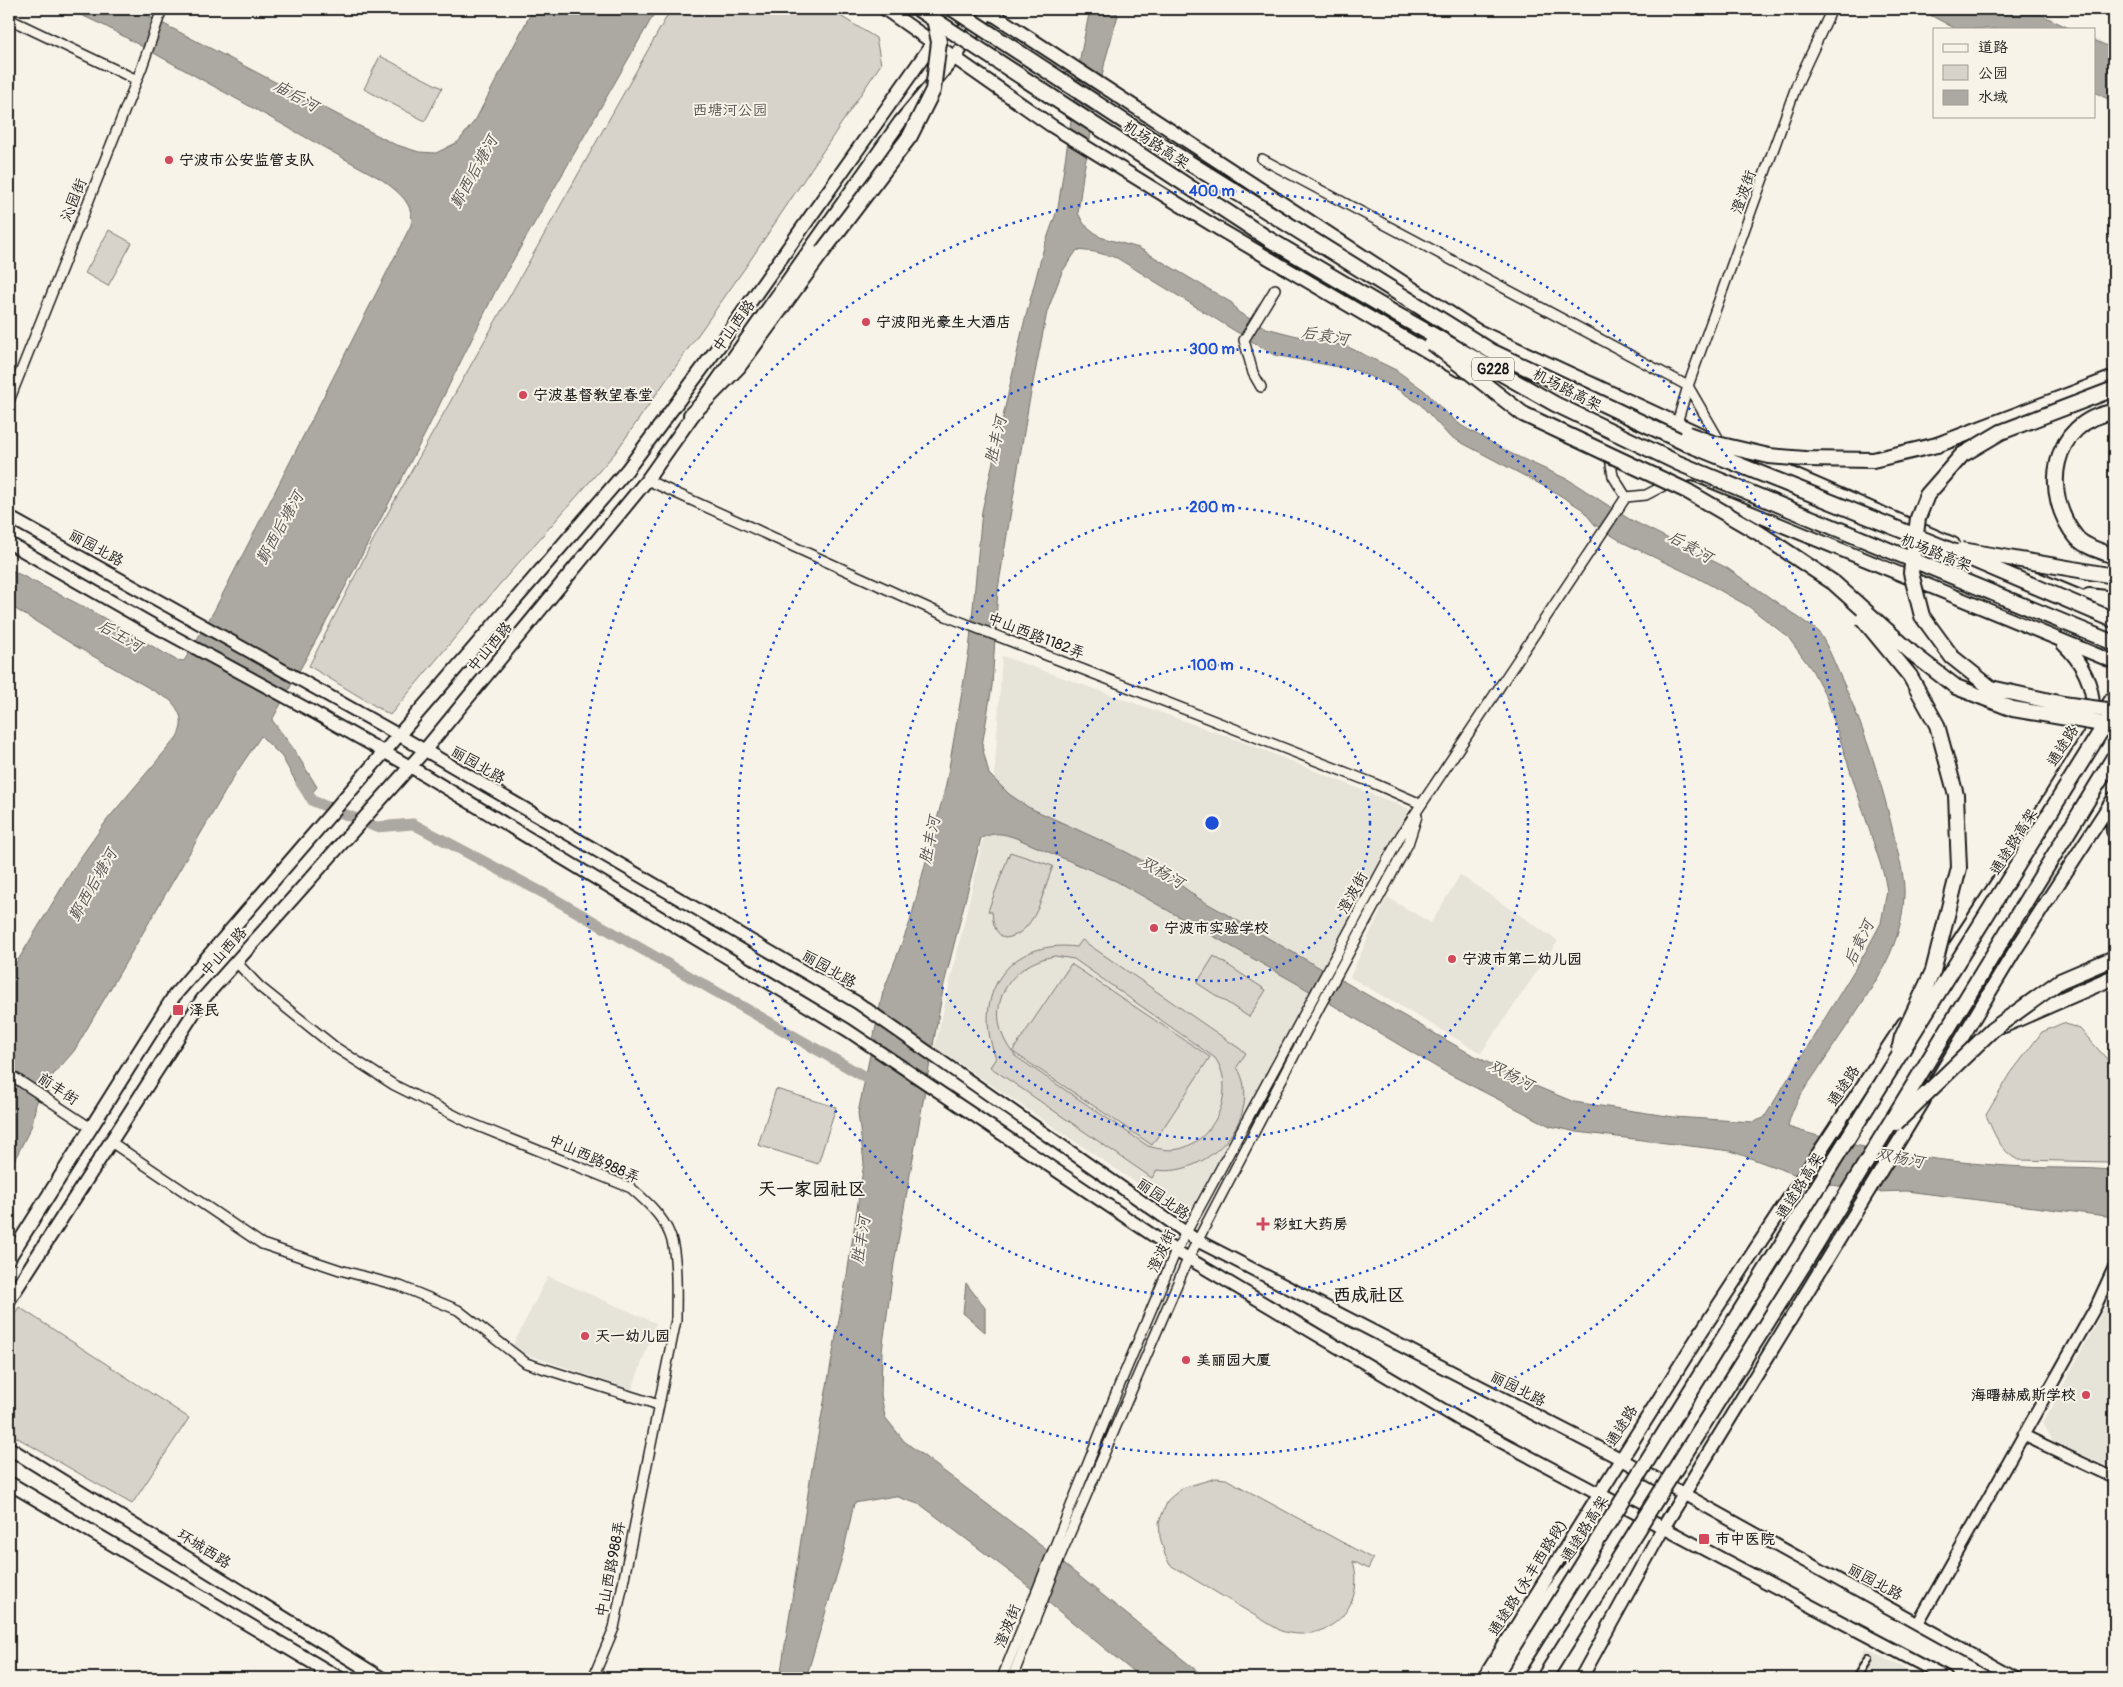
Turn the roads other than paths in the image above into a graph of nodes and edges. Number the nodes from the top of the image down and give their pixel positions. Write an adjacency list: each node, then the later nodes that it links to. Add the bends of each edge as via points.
1 (885, 9): 10 (main road)
2 (918, 9): 15 (highway, 机场路高架 / G228, bridge, via 1267,238)
3 (932, 9): 23 (highway, bridge, via 939,42 933,90 910,136 738,367)
4 (953, 9): 21 (highway, 机场路高架 / G228, bridge, via 1151,139 1491,351)
5 (963, 9): 10 (main road, 中山西路)
6 (1832, 9): 17 (street, 澄波街, via 1797,84)
7 (988, 10): 11 (main road, 中山西路); 24 (main road, via 1476,330)
8 (161, 12): 12 (street, 沁园街)
9 (9, 19): 12 (street)
10 (933, 43): 11 (main road); 47 (main road, 中山西路, via 719,346 627,470)
11 (954, 58): 23 (main road, 中山西路, via 900,122); 26 (main road, via 1052,126 1228,234 1529,411)
12 (137, 80): 20 (street, 沁园街)
13 (1262, 159): 17 (street)
14 (1275, 289): 18 (street, via 1244,340 1253,373)
15 (1394, 313): 35 (highway, bridge, via 1523,414 1687,491 1759,532); 41 (highway, 机场路高架 / G228, bridge, via 1555,404 1678,463)
16 (2114, 378): 21 (highway, bridge, via 1937,445 1873,460 1769,456 1713,443)
17 (1688, 386): 24 (street, 澄波街); 25 (street)
18 (1261, 387)
19 (2114, 389): 44 (highway, bridge, via 2001,432 1962,455 1927,495 1918,518 1910,574 1922,616 1952,656 1991,688)
20 (9, 401)
21 (1600, 403): 32 (highway, 机场路高架 / G228, bridge, via 1686,443)
22 (2114, 412): 33 (highway, via 2080,426 2059,452 2055,490 2062,516 2078,539)
23 (691, 414): 27 (main road, 中山西路)
24 (1677, 423): 25 (main road)
25 (1721, 443): 36 (main road)
26 (1609, 450): 28 (main road); 29 (street, via 1613,476)
27 (647, 480): 49 (main road, 中山西路); 53 (street, 中山西路1182弄, via 946,616 1373,782)
28 (1674, 480): 29 (street, via 1646,495); 40 (main road)
29 (1625, 498): 53 (street, 澄波街)
30 (9, 517): 47 (main road, 丽园北路)
31 (9, 543): 48 (main road, bridge)
32 (1943, 547): 34 (highway, bridge); 39 (highway, 机场路高架 / G228, bridge)
33 (2114, 556)
34 (2114, 576)
35 (1834, 583): 46 (highway, bridge, via 1912,653 1956,687 2013,709); 59 (highway, bridge, via 1910,676 1936,725 1956,794 1958,868 1933,971 1902,1037)
36 (2070, 592): 37 (main road); 38 (main road)
37 (2114, 598)
38 (2114, 610)
39 (2114, 620)
40 (2057, 639): 42 (main road); 45 (main road, via 2077,658 2086,673 2094,700)
41 (2114, 643)
42 (2114, 662)
43 (2114, 695): 45 (main road, 通途路)
44 (2114, 711): 59 (highway, 通途路高架, bridge)
45 (2093, 727): 74 (main road, 通途路, via 1999,880)
46 (2114, 727)
47 (397, 734): 48 (main road, 中山西路); 49 (main road, 丽园北路)
48 (383, 751): 51 (main road); 61 (main road, 中山西路, via 174,996)
49 (424, 751): 51 (main road, 中山西路); 64 (main road, 丽园北路, via 858,1003)
50 (2114, 756): 62 (highway, bridge)
51 (410, 767): 56 (main road, 中山西路); 66 (main road, via 847,1030)
52 (2114, 799): 54 (highway); 78 (main road, via 2014,952)
53 (1420, 804): 64 (street, 澄波街); 65 (street, 澄波街, via 1408,844)
54 (2114, 831)
55 (2114, 958): 58 (highway, bridge, via 2060,980)
56 (237, 963): 63 (main road, 中山西路, via 202,1000); 71 (street, 中山西路988弄, via 260,987 329,1042 394,1085 468,1122 631,1188 652,1205 670,1235 676,1282 676,1320)
57 (2114, 977): 58 (highway, bridge)
58 (1992, 1030): 62 (highway, bridge)
59 (1897, 1062): 79 (highway, 通途路高架, bridge)
60 (9, 1074): 61 (street, 前丰街)
61 (91, 1128): 67 (main road, 中山西路)
62 (1882, 1137): 86 (highway, bridge)
63 (111, 1142): 70 (main road, 中山西路); 71 (street, via 262,1244 400,1286 458,1310 526,1362)
64 (1186, 1232): 65 (main road, 丽园北路); 66 (street, 澄波街)
65 (1198, 1240): 68 (street, 澄波街); 74 (main road, 丽园北路)
66 (1176, 1251): 68 (main road); 81 (street, 澄波街)
67 (9, 1258)
68 (1188, 1258): 77 (main road, via 1462,1421); 81 (street, 澄波街)
69 (2114, 1267): 72 (street, via 2096,1306)
70 (9, 1300)
71 (659, 1405): 88 (street, 中山西路988弄, via 614,1628)
72 (2024, 1434): 75 (street); 83 (street)
73 (9, 1448): 87 (main road, 环城西路)
74 (1620, 1459): 77 (main road, 通途路); 78 (main road, 丽园北路)
75 (2114, 1478)
76 (9, 1483): 85 (main road)
77 (1599, 1494): 80 (main road); 91 (main road, 通途路 (永丰西路段))
78 (1685, 1494): 80 (main road); 83 (main road, 丽园北路)
79 (1608, 1524): 92 (highway, bridge, via 1530,1621); 93 (highway, 通途路高架, bridge)
80 (1663, 1528): 94 (main road); 96 (main road)
81 (1057, 1551): 82 (street, 澄波街)
82 (1034, 1609): 89 (street, 澄波街); 90 (street, 澄波街)
83 (1918, 1623): 97 (main road, 丽园北路)
84 (1868, 1660): 95 (street)
85 (329, 1676)
86 (1545, 1677)
87 (381, 1678)
88 (593, 1678)
89 (1002, 1678)
90 (1012, 1678)
91 (1484, 1678)
92 (1495, 1678)
93 (1512, 1678)
94 (1581, 1678)
95 (1856, 1678)
96 (1947, 1678)
97 (2015, 1678)

